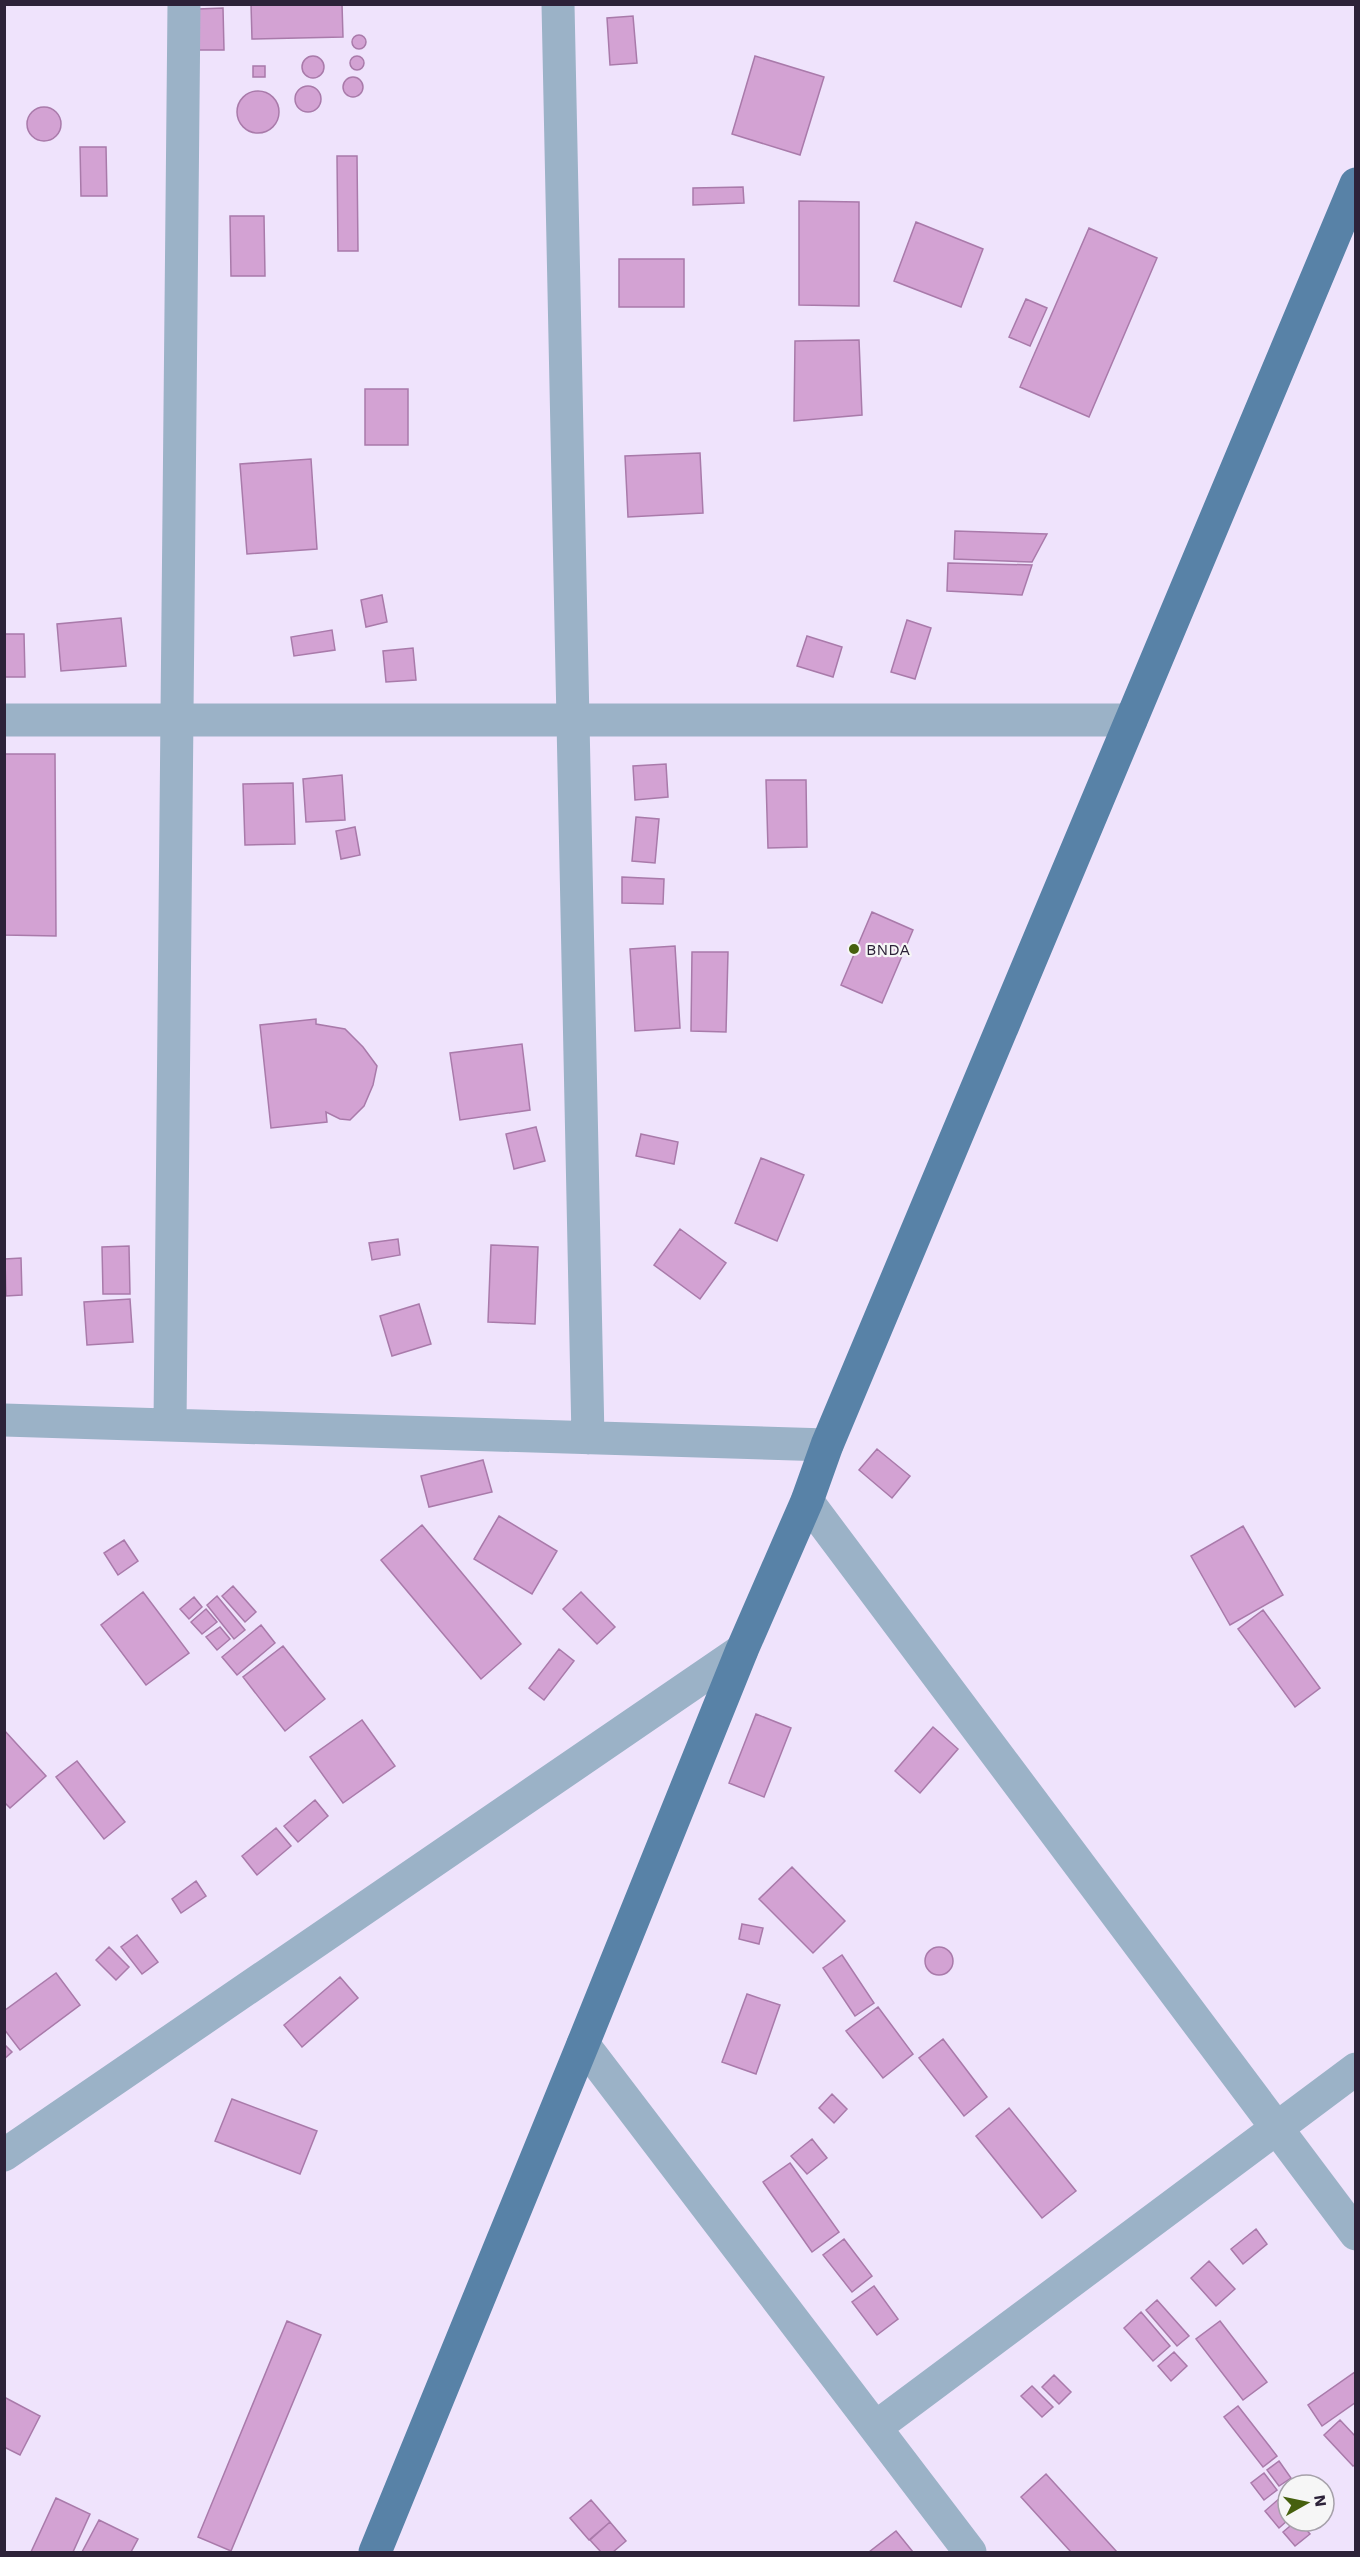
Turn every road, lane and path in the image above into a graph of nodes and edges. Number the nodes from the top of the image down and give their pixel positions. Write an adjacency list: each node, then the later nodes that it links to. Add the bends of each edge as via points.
1 (184, 4): 5 (street)
2 (558, 4): 6 (street)
3 (1356, 184): 7 (main road)
4 (4, 720): 5 (street)
5 (177, 720): 6 (street); 9 (street)
6 (573, 720): 7 (street); 10 (street)
7 (1131, 720): 11 (main road)
8 (4, 1420): 9 (street)
9 (170, 1425): 10 (street)
10 (588, 1438): 11 (street)
11 (827, 1445): 12 (main road)
12 (807, 1501): 13 (main road); 16 (street)
13 (742, 1650): 14 (main road); 17 (street)
14 (584, 2044): 19 (street); 20 (main road)
15 (1356, 2069): 16 (street)
16 (1277, 2128): 18 (street); 19 (street)
17 (4, 2155)
18 (1356, 2234)
19 (876, 2427): 21 (street)
20 (375, 2553)
21 (970, 2553)

